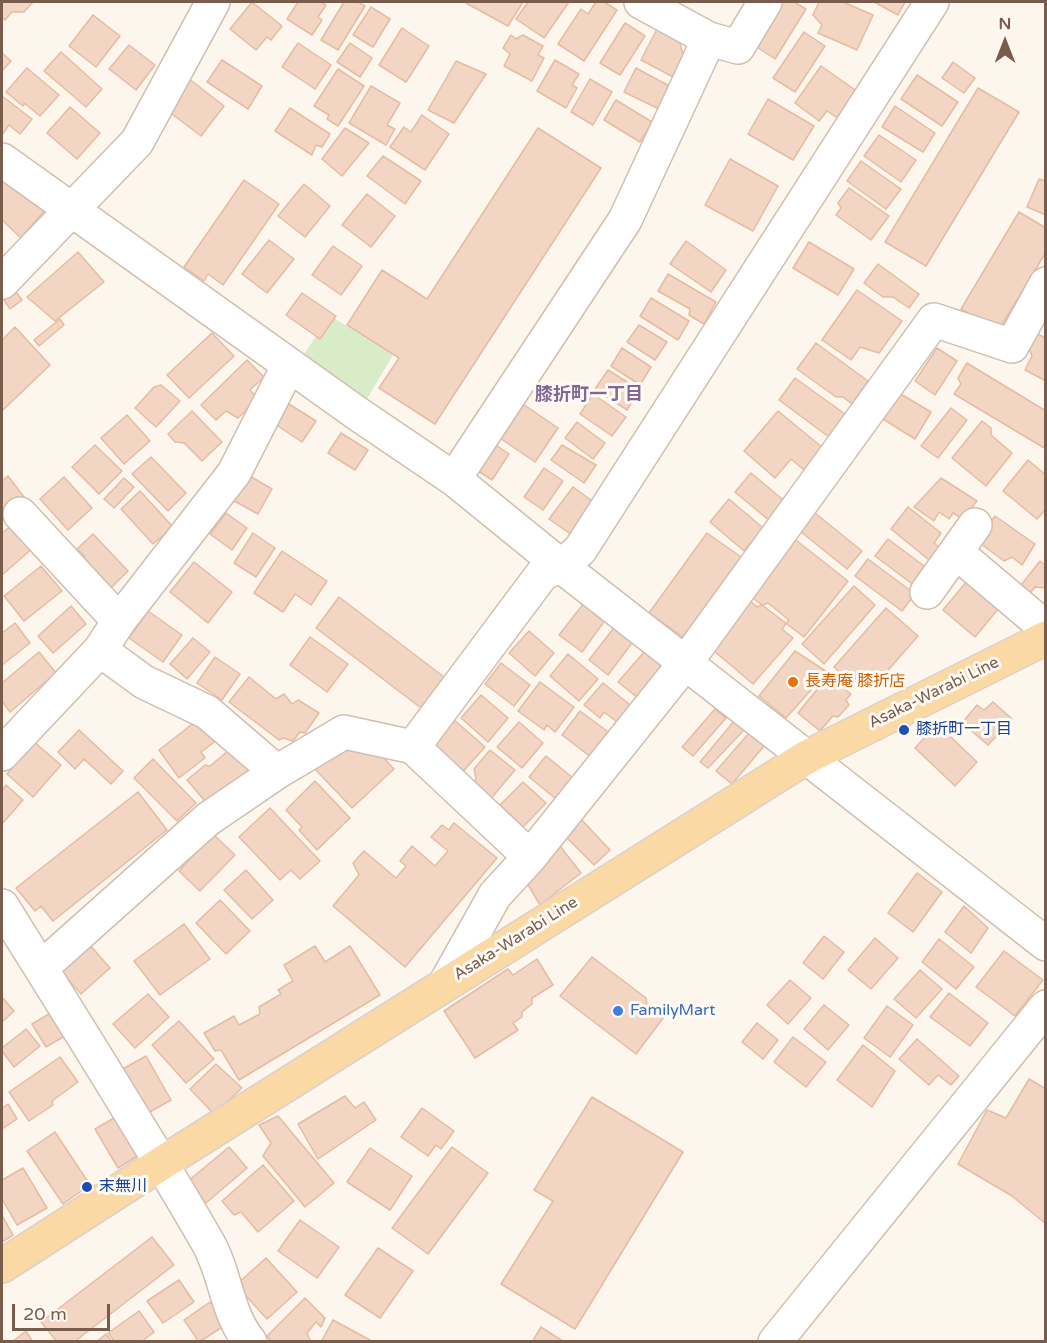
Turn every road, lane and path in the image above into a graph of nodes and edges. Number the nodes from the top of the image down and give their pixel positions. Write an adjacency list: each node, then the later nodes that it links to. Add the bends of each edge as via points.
1 (641, 2): 5 (street)
2 (765, 2): 5 (street, via 738,47)
3 (932, 2): 15 (street, via 580,550)
4 (207, 4): 7 (street, via 137,142)
5 (709, 39): 11 (street, via 625,220)
6 (2, 160): 7 (street)
7 (71, 210): 8 (street); 10 (street)
8 (2, 282)
9 (1046, 284): 21 (street, via 1012,346 934,320)
10 (289, 365): 11 (street); 17 (street, via 234,473)
11 (454, 479): 15 (street)
12 (20, 514): 17 (street)
13 (975, 525): 14 (street)
14 (956, 552): 16 (street); 18 (street)
15 (561, 566): 21 (street); 22 (street, via 543,573)
16 (927, 592)
17 (119, 621): 20 (street)
18 (1046, 628)
19 (1046, 638): 24 (main road, Asaka-Warabi Line)
20 (100, 650): 23 (street); 25 (street, via 144,682 207,712)
21 (686, 662): 24 (street); 26 (street)
22 (413, 747): 25 (street, via 344,732); 26 (street)
23 (2, 754)
24 (807, 757): 28 (street); 30 (main road, Asaka-Warabi Line)
25 (277, 772): 29 (street, via 208,819)
26 (530, 857): 30 (street, via 495,895)
27 (2, 906): 29 (street)
28 (1046, 945)
29 (41, 968): 32 (street)
30 (446, 984): 32 (main road, Asaka-Warabi Line)
31 (1046, 1007): 35 (street)
32 (162, 1163): 33 (main road, Asaka-Warabi Line); 34 (street, via 212,1248)
33 (2, 1266)
34 (238, 1337)
35 (775, 1341)

